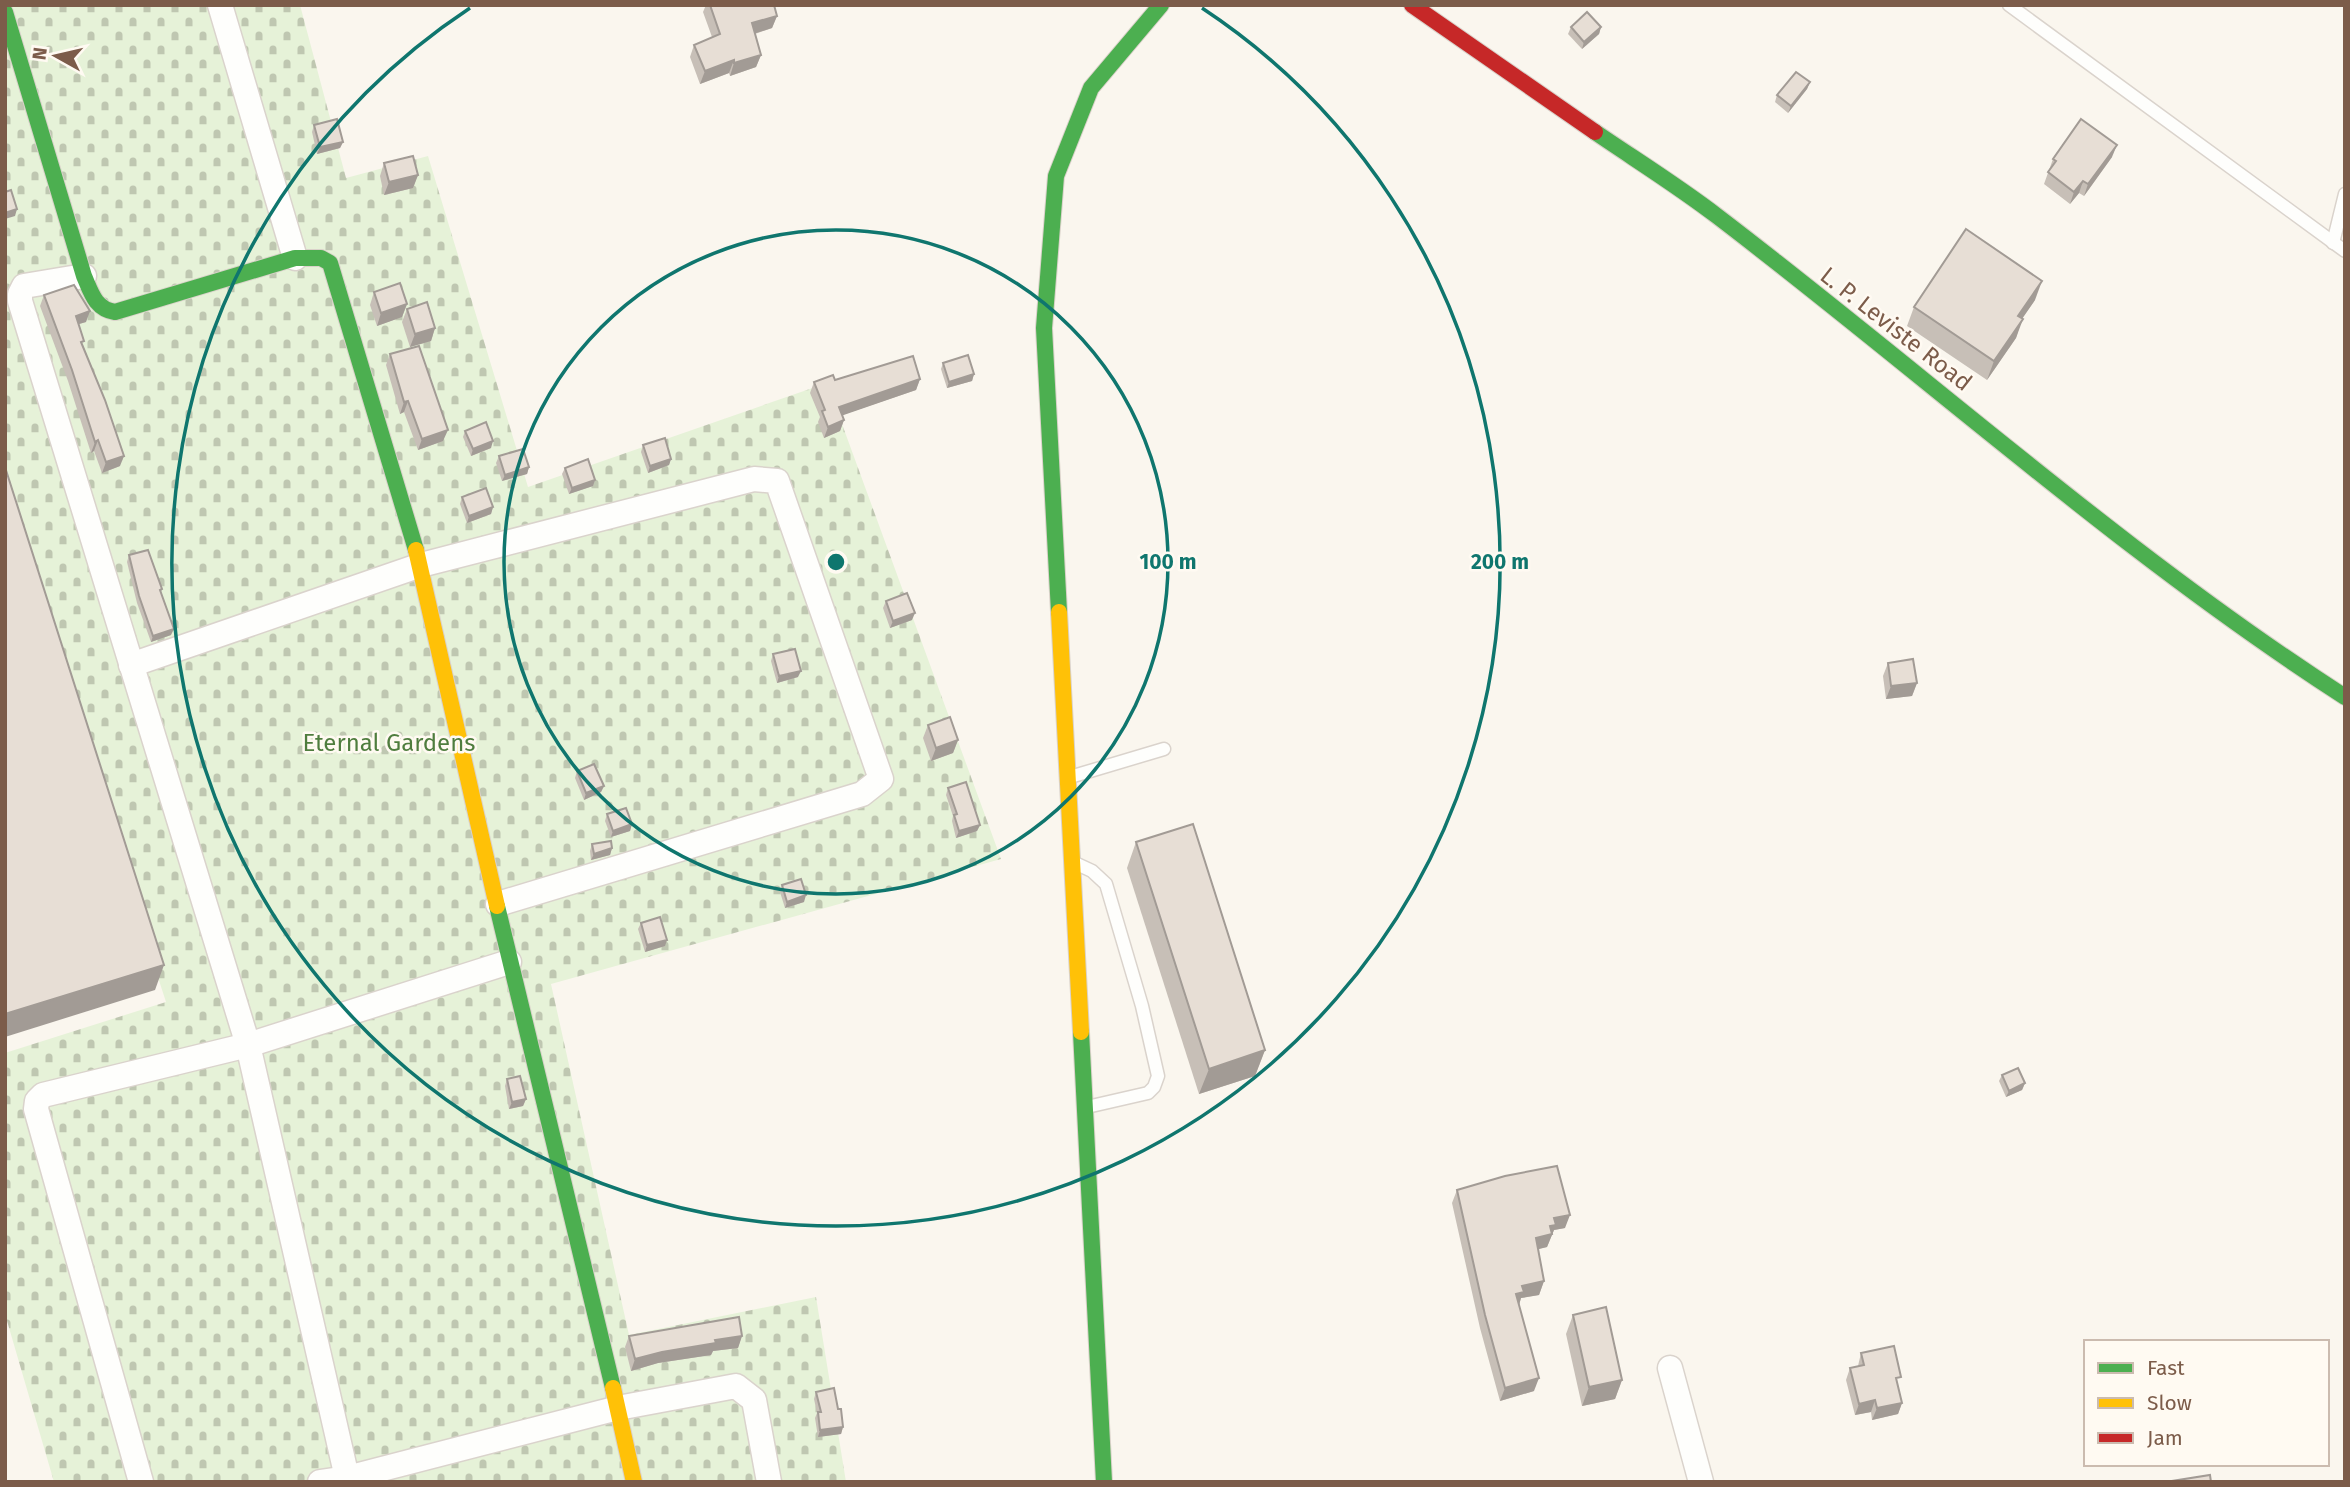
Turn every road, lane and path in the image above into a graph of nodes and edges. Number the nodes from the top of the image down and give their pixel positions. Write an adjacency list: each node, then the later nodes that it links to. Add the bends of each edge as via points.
1 (220, 5): 9 (street)
2 (1161, 5): 15 (street, via 1091,88 1056,176 1044,328)
3 (1412, 5): 13 (street, L. P. Leviste Road, via 1716,215 2147,558)
4 (2009, 5): 7 (lane)
5 (5, 12): 10 (street)
6 (2345, 194): 7 (lane)
7 (2333, 243): 8 (lane)
8 (2345, 251)
9 (295, 258): 10 (street, via 115,312 98,306); 11 (street, via 321,258 330,263)
10 (85, 276): 12 (street, via 24,286 20,301)
11 (421, 565): 12 (street); 17 (street); 17 (street, via 754,479 777,481 881,779 862,794)
12 (131, 665): 19 (street)
13 (2345, 697)
14 (1164, 749): 15 (lane)
15 (1067, 778): 16 (street)
16 (1071, 863): 20 (street); 20 (lane, via 1092,871 1106,884 1158,1076 1148,1093)
17 (498, 904): 18 (street)
18 (509, 961): 19 (street); 22 (street)
19 (248, 1045): 23 (street); 24 (street, via 43,1095 37,1101)
20 (1083, 1108): 28 (street)
21 (1670, 1368): 29 (street)
22 (618, 1408): 23 (street); 26 (street); 27 (street, via 736,1385 754,1400)
23 (348, 1480): 25 (street)
24 (141, 1482)
25 (320, 1482)
26 (634, 1482)
27 (769, 1482)
28 (1104, 1482)
29 (1701, 1482)

